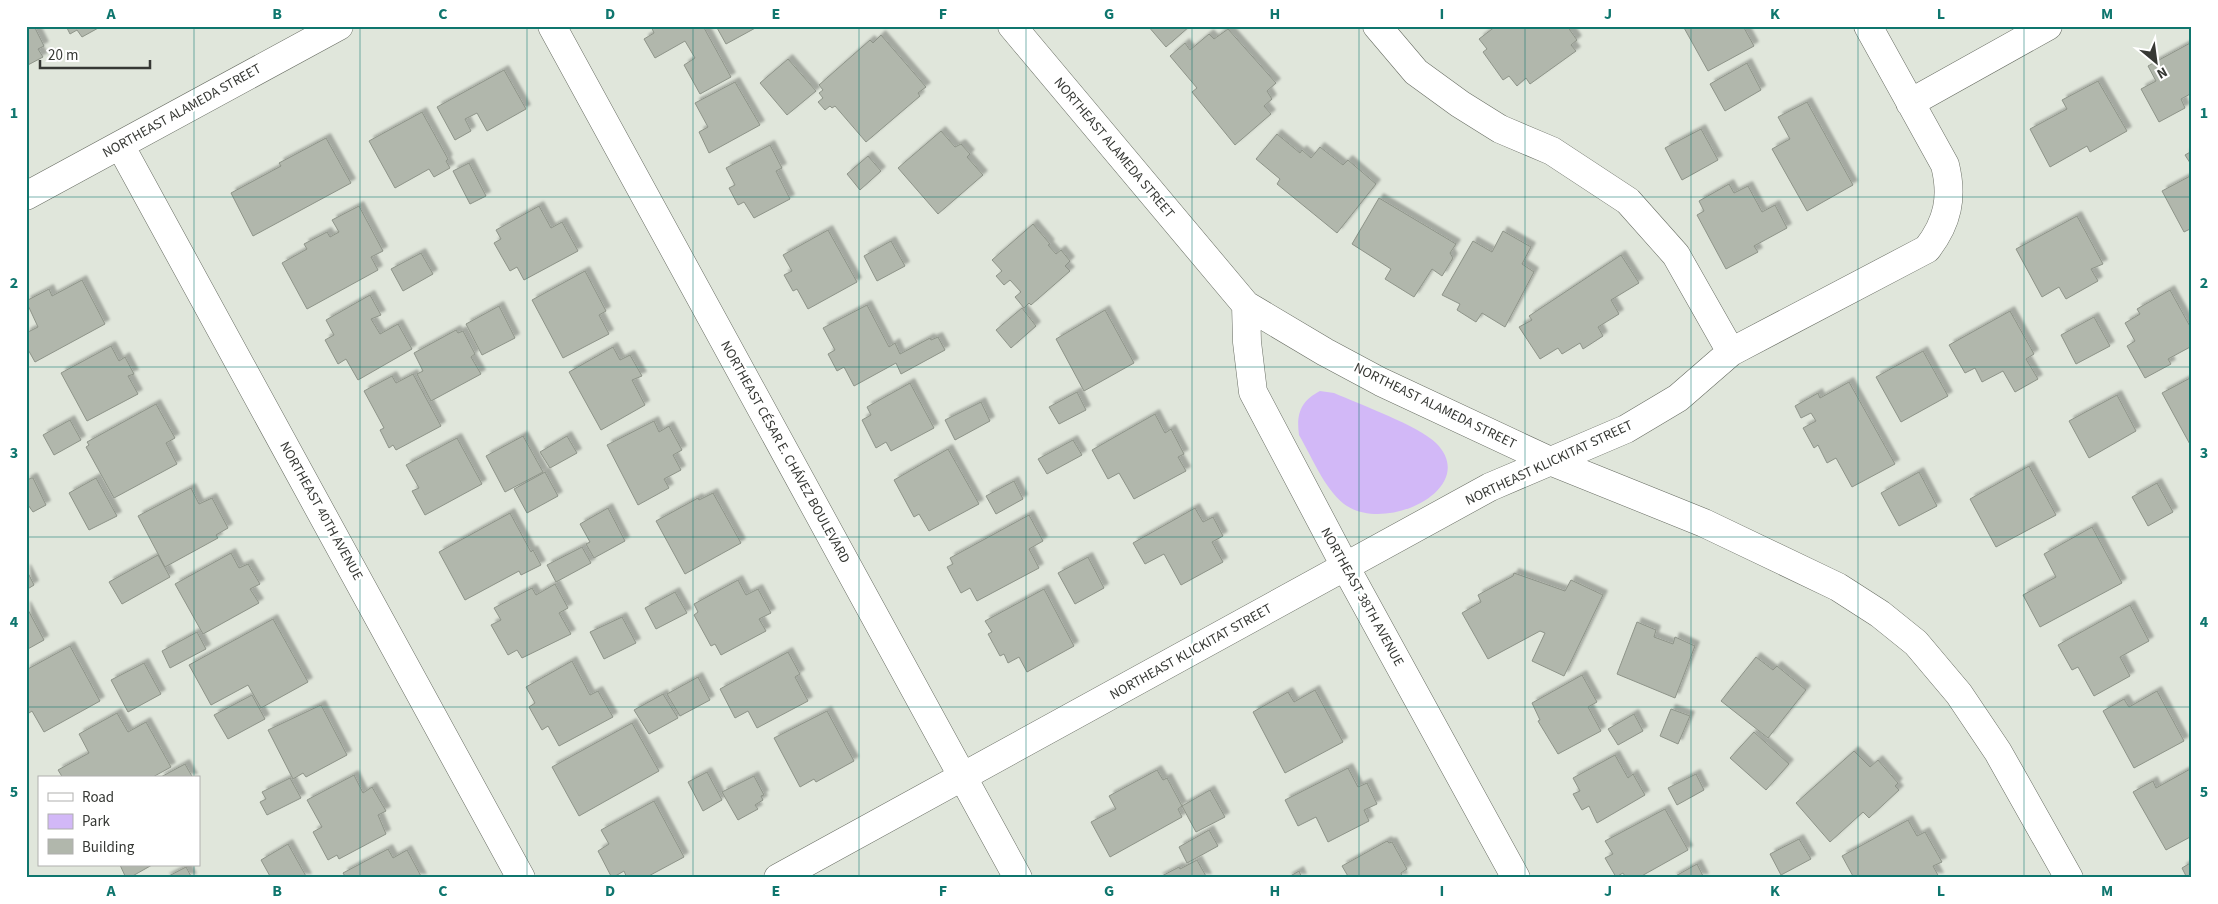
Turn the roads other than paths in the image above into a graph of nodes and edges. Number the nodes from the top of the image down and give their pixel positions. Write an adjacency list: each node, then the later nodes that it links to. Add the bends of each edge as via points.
1 (338, 26): 8 (street, NORTHEAST ALAMEDA STREET)
2 (552, 26): 14 (street, NORTHEAST CÉSAR E. CHÁVEZ BOULEVARD)
3 (1012, 26): 10 (street, NORTHEAST ALAMEDA STREET)
4 (1377, 26): 11 (street, via 1416,72 1460,104 1500,129 1552,151 1628,201 1676,255)
5 (1868, 26): 7 (street, NORTHEAST KLICKITAT STREET)
6 (2048, 26): 7 (street)
7 (1910, 104): 11 (street, NORTHEAST KLICKITAT STREET, via 1945,165 1950,185 1946,214 1938,235 1927,249)
8 (120, 145): 9 (street, NORTHEAST ALAMEDA STREET); 15 (street, NORTHEAST 40TH AVENUE)
9 (26, 196)
10 (1246, 305): 12 (street, NORTHEAST ALAMEDA STREET, via 1381,382); 13 (street, NORTHEAST 38TH AVENUE, via 1253,392)
11 (1731, 352): 12 (street, NORTHEAST KLICKITAT STREET, via 1678,398 1626,429)
12 (1550, 462): 13 (street, NORTHEAST KLICKITAT STREET, via 1490,487); 19 (street, NORTHEAST ALAMEDA STREET, via 1704,523 1838,587 1909,637 1959,694 1998,752)
13 (1346, 568): 14 (street, NORTHEAST KLICKITAT STREET); 18 (street, NORTHEAST 38TH AVENUE)
14 (963, 777): 16 (street, NORTHEAST KLICKITAT STREET); 17 (street, NORTHEAST CÉSAR E. CHÁVEZ BOULEVARD)
15 (521, 878)
16 (778, 878)
17 (1018, 878)
18 (1516, 878)
19 (2069, 878)

